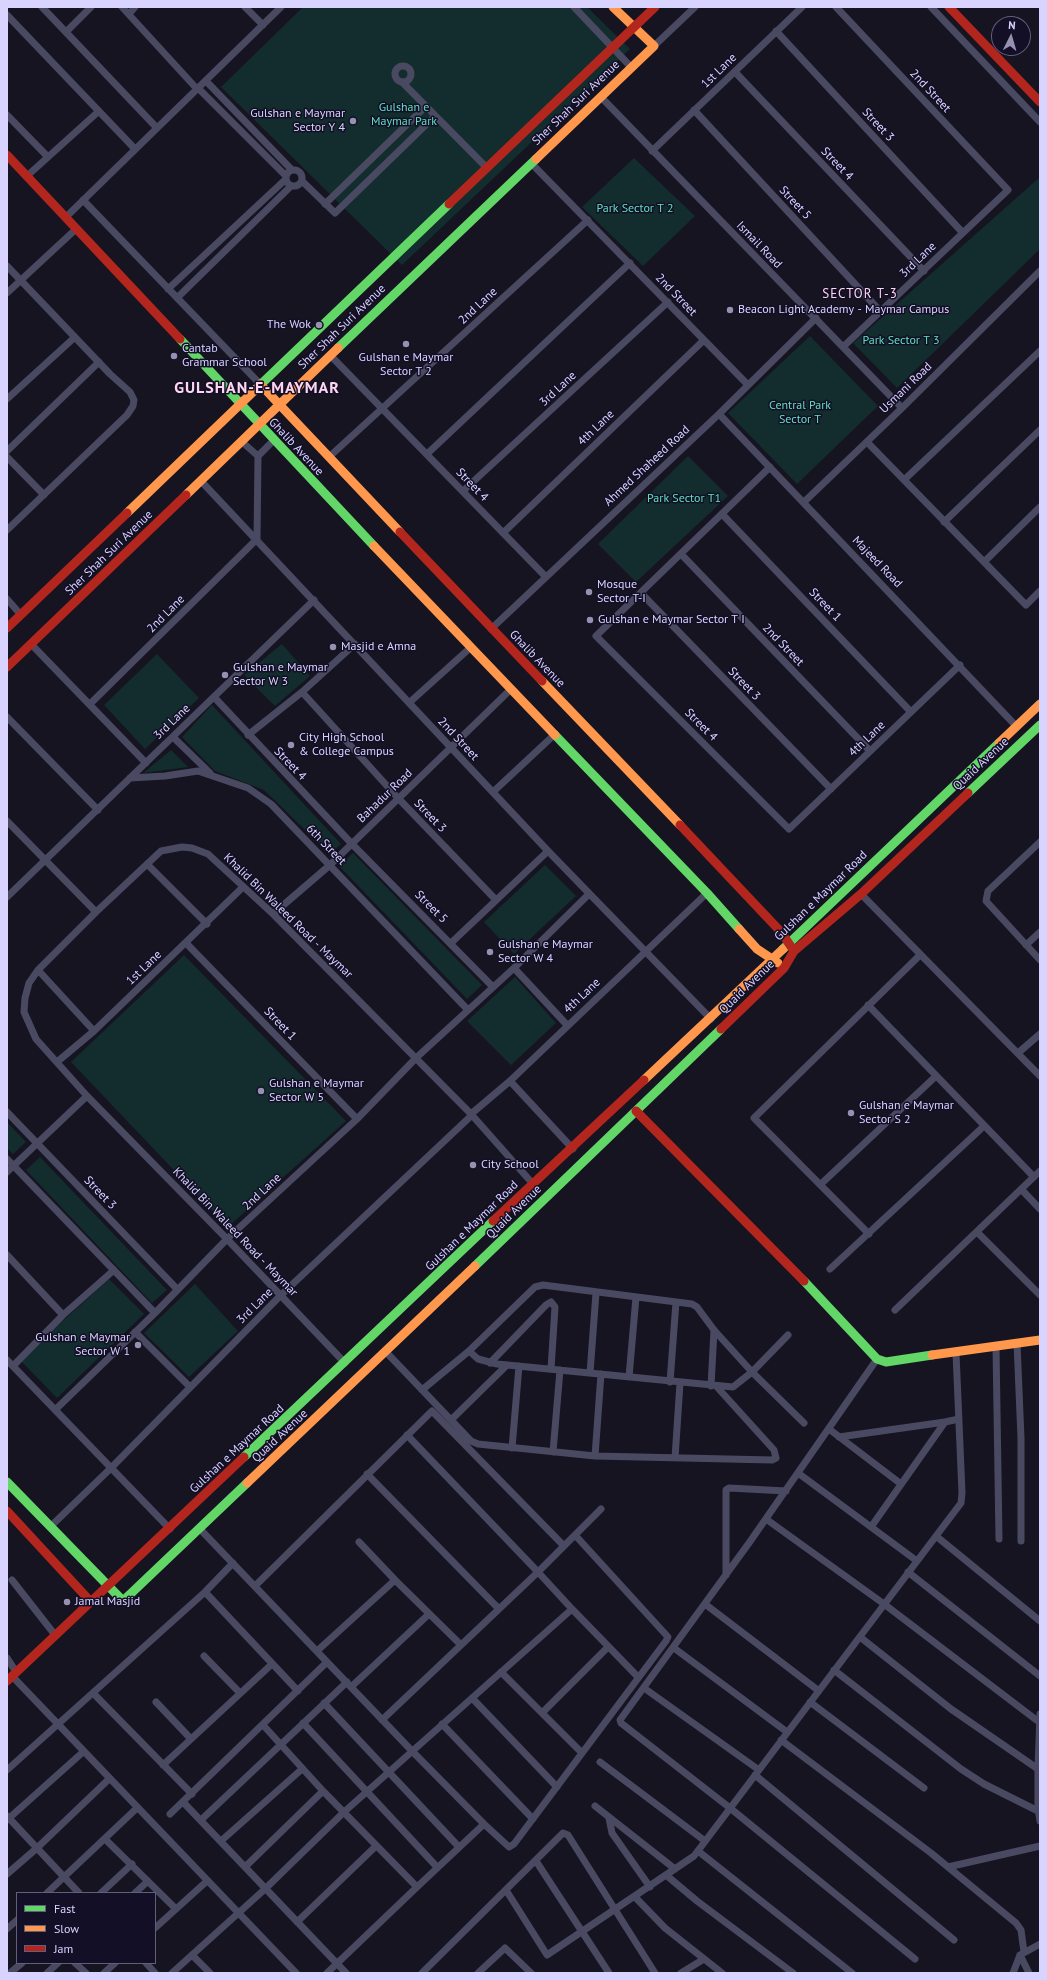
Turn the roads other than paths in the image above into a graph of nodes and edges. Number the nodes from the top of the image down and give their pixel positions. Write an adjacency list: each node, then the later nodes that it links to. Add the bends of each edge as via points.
1 (42, 7): 20 (street)
2 (91, 7): 20 (street)
3 (122, 7): 15 (street)
4 (135, 7): 15 (street)
5 (245, 7): 17 (street)
6 (281, 7): 17 (street)
7 (574, 7): 22 (street)
8 (614, 7): 18 (street)
9 (655, 7): 18 (street, Sher Shah Suri Avenue)
10 (695, 7): 21 (street, Sher Shah Suri Avenue)
11 (802, 7): 19 (street, 1st Lane)
12 (836, 7): 48 (street, 2nd Street)
13 (931, 7): 35 (street)
14 (949, 7): 29 (street)
15 (129, 14): 27 (street)
16 (7, 15): 32 (street)
17 (263, 25): 25 (street)
18 (633, 28): 21 (street); 22 (street, Sher Shah Suri Avenue)
19 (776, 31): 24 (street, 1st Lane); 54 (street, Street 3)
20 (66, 32): 36 (street)
21 (654, 46): 23 (street, Sher Shah Suri Avenue)
22 (612, 47): 23 (street); 42 (street, Sher Shah Suri Avenue)
23 (631, 67): 28 (street, Sher Shah Suri Avenue)
24 (735, 72): 31 (street, 1st Lane); 57 (street, Street 4)
25 (206, 81): 27 (street); 43 (street)
26 (402, 82): 30 (street)
27 (197, 89): 36 (street); 45 (street)
28 (601, 97): 38 (street, Ismail Road); 41 (street, Sher Shah Suri Avenue)
29 (1040, 102)
30 (425, 107): 34 (street); 50 (street)
31 (694, 110): 38 (street, 1st Lane); 64 (street, Street 5)
32 (99, 111): 37 (street); 40 (street)
33 (7, 115): 40 (street)
34 (435, 116): 42 (street); 50 (street, via 335,213)
35 (1040, 122)
36 (157, 128): 37 (street)
37 (135, 149): 49 (street)
38 (652, 151): 65 (street, Ismail Road)
39 (7, 155): 44 (street, Ghalib Avenue)
40 (48, 157): 44 (street)
41 (531, 163): 52 (street); 70 (street, Sher Shah Suri Avenue)
42 (486, 167): 72 (street, Sher Shah Suri Avenue)
43 (292, 170): 45 (street); 46 (street, via 300,173)
44 (27, 176): 51 (street, Ghalib Avenue)
45 (286, 177): 47 (street); 60 (street)
46 (302, 181): 47 (street); 50 (street)
47 (291, 186): 62 (street)
48 (1008, 190): 54 (street, 3rd Lane)
49 (83, 200): 51 (street); 60 (street)
50 (325, 204)
51 (66, 217): 53 (street, Ghalib Avenue)
52 (588, 220): 55 (street, 2nd Street); 78 (street, 2nd Lane)
53 (76, 229): 59 (street); 75 (street, Ghalib Avenue)
54 (963, 233): 57 (street, 3rd Lane)
55 (630, 263): 63 (street, 2nd Street); 86 (street)
56 (7, 266): 59 (street)
57 (924, 271): 64 (street, 3rd Lane)
58 (1040, 271): 77 (street, Usmani Road)
59 (21, 280): 61 (street); 66 (street)
60 (168, 289): 62 (street)
61 (7, 293)
62 (177, 298): 72 (street)
63 (668, 302): 67 (street, 2nd Street); 93 (street, 3rd Lane)
64 (880, 311): 68 (street, 3rd Lane)
65 (816, 318): 68 (street, Ismail Road); 73 (street, Ahmed Shaheed Road)
66 (75, 337): 71 (street); 74 (street)
67 (704, 340): 73 (street, 2nd Street); 100 (street, 4th Lane)
68 (844, 346): 77 (street, Ismail Road)
69 (1040, 351): 91 (street)
70 (330, 355): 76 (street, Sher Shah Suri Avenue); 78 (street)
71 (99, 362): 85 (street); 94 (street, via 130,392 134,400 133,406 127,415)
72 (260, 384): 75 (street, Sher Shah Suri Avenue); 76 (street, Ghalib Avenue)
73 (748, 385): 79 (street, Ahmed Shaheed Road)
74 (7, 399)
75 (240, 404): 80 (street, Ghalib Avenue); 109 (street, Sher Shah Suri Avenue)
76 (279, 404): 80 (street, Sher Shah Suri Avenue); 88 (street, Ghalib Avenue)
77 (902, 408): 84 (street, Usmani Road)
78 (382, 409): 86 (street, Street 4); 88 (street)
79 (719, 414): 90 (street, Majeed Road); 104 (street, Ahmed Shaheed Road)
80 (258, 424): 82 (street, Sher Shah Suri Avenue); 83 (street, Ghalib Avenue)
81 (1040, 430): 98 (street)
82 (241, 440): 87 (street); 92 (street, Sher Shah Suri Avenue)
83 (274, 440): 87 (street); 114 (street, Ghalib Avenue)
84 (867, 442): 91 (street); 95 (street, Usmani Road)
85 (7, 451)
86 (427, 454): 93 (street, Street 4)
87 (258, 456): 101 (street)
88 (329, 457): 111 (street, Ghalib Avenue)
89 (7, 458): 94 (street)
90 (770, 467): 95 (street, Majeed Road); 97 (street)
91 (904, 480): 98 (street)
92 (201, 481): 101 (street); 112 (street, Sher Shah Suri Avenue)
93 (463, 491): 100 (street, Street 4)
94 (44, 495): 99 (street)
95 (804, 502): 115 (street, Majeed Road)
96 (1040, 508): 103 (street)
97 (722, 514): 102 (street); 123 (street, Street 1)
98 (944, 522): 103 (street)
99 (7, 530)
100 (503, 533): 104 (street, Street 4)
101 (257, 539): 108 (street, 2nd Street); 121 (street, 2nd Lane)
102 (681, 554): 106 (street); 131 (street, 2nd Street)
103 (984, 562): 105 (street, via 1026,605)
104 (545, 576): 111 (street, Ahmed Shaheed Road)
105 (1040, 591)
106 (641, 593): 135 (street, Street 3); 140 (street, Street 4, via 596,636)
107 (7, 599): 109 (street)
108 (314, 600): 113 (street, 2nd Street); 119 (street, 3rd Lane)
109 (21, 615): 110 (street, Sher Shah Suri Avenue)
110 (7, 628)
111 (491, 629): 160 (street, Ghalib Avenue, via 781,932)
112 (31, 644): 116 (street, Sher Shah Suri Avenue); 121 (street)
113 (355, 644): 118 (street); 120 (street, 2nd Street)
114 (470, 648): 117 (street, Ghalib Avenue); 120 (street)
115 (960, 665): 123 (street, 4th Lane); 126 (street, Majeed Road)
116 (7, 667)
117 (510, 690): 128 (street, Ghalib Avenue); 130 (street, Bahadur Road)
118 (302, 692): 127 (street); 137 (street, Street 3)
119 (214, 697): 127 (street, Street 4); 129 (street, 3rd Lane)
120 (410, 702): 130 (street, 2nd Street)
121 (90, 704): 132 (street)
122 (1040, 704): 126 (street, Gulshan e Maymar Road)
123 (912, 712): 131 (street, 4th Lane)
124 (7, 717): 138 (street)
125 (1040, 725): 150 (street, Quaid Avenue)
126 (1017, 726): 160 (street, Gulshan e Maymar Road)
127 (248, 735): 142 (street, Street 4)
128 (554, 735): 136 (street); 149 (street, Ghalib Avenue)
129 (173, 737): 132 (street, 3rd Lane); 133 (street)
130 (451, 748): 136 (street, 2nd Street); 137 (street, Bahadur Road)
131 (870, 751): 135 (street, 4th Lane)
132 (146, 763): 134 (street, 3rd Lane)
133 (211, 775): 134 (street, 6th Street, via 198,771); 146 (street, 6th Street, via 248,788 271,804)
134 (130, 778): 138 (street, 3rd Lane)
135 (831, 790): 140 (street, 4th Lane)
136 (493, 792): 143 (street, 2nd Street)
137 (398, 798): 142 (street, Bahadur Road); 152 (street, Street 3)
138 (98, 810): 144 (street, 3rd Lane)
139 (7, 822): 144 (street)
140 (789, 829)
141 (1040, 842): 159 (street, via 988,892 986,902)
142 (352, 844): 146 (street, Bahadur Road); 157 (street, Street 5)
143 (548, 851): 148 (street, 2nd Street); 152 (street)
144 (45, 860): 151 (street); 153 (street)
145 (147, 864): 147 (street, Khalid Bin Waleed Road - Maymar, via 160,851 182,846 192,848 208,854); 153 (street, Khalid Bin Waleed Road - Maymar); 155 (street)
146 (330, 865): 154 (street, Bahadur Road); 170 (street, 6th Street)
147 (243, 887): 154 (street, Khalid Bin Waleed Road - Maymar); 155 (street, 1st Lane)
148 (589, 894): 161 (street, 2nd Street); 165 (street)
149 (707, 894): 161 (street, 4th Lane); 163 (street, Ghalib Avenue, via 757,949)
150 (861, 894): 160 (street, Quaid Avenue); 162 (street)
151 (7, 898)
152 (496, 900): 157 (street)
153 (96, 912): 167 (street, Khalid Bin Waleed Road - Maymar)
154 (273, 914): 176 (street, Khalid Bin Waleed Road - Maymar)
155 (207, 924): 158 (street, 1st Lane)
156 (1040, 932): 159 (street)
157 (451, 943): 168 (street, Street 5)
158 (186, 944): 173 (street, 1st Lane); 185 (street, Street 1)
159 (1026, 945): 164 (street)
160 (791, 947): 163 (street, Gulshan e Maymar Road); 166 (street, Quaid Avenue)
161 (644, 952): 171 (street); 172 (street, 4th Lane)
162 (920, 955): 169 (street); 175 (street)
163 (774, 959): 166 (street, Ghalib Avenue); 171 (street, Gulshan e Maymar Road)
164 (1040, 960)
165 (514, 968): 168 (street); 172 (street)
166 (784, 968): 182 (street, Quaid Avenue)
167 (38, 970): 173 (street); 177 (street, Khalid Bin Waleed Road - Maymar, via 29,983 24,1012 36,1039)
168 (493, 987): 170 (street)
169 (868, 1006): 178 (street); 195 (street, via 754,1118)
170 (468, 1010): 176 (street, 2nd Lane)
171 (711, 1019): 188 (street, Gulshan e Maymar Road)
172 (567, 1025): 180 (street, 4th Lane)
173 (94, 1031): 177 (street, 1st Lane)
174 (1040, 1034): 175 (street)
175 (1018, 1053): 179 (street)
176 (416, 1058): 184 (street, Khalid Bin Waleed Road - Maymar); 185 (street, 2nd Lane)
177 (57, 1062): 181 (street, Khalid Bin Waleed Road - Maymar)
178 (936, 1076): 186 (street); 195 (street)
179 (1040, 1076)
180 (510, 1081): 184 (street, 4th Lane); 188 (street)
181 (87, 1096): 187 (street); 200 (street, Khalid Bin Waleed Road - Maymar)
182 (636, 1111): 220 (street, Quaid Avenue); 222 (street, via 810,1287)
183 (7, 1112): 187 (street, Street 3)
184 (472, 1114): 194 (street, Khalid Bin Waleed Road - Maymar); 207 (street, 3rd Lane)
185 (357, 1120): 200 (street, 2nd Lane)
186 (984, 1126): 193 (street); 199 (street)
187 (37, 1145): 190 (street); 204 (street, Street 3)
188 (572, 1149): 194 (street, Gulshan e Maymar Road)
189 (7, 1159): 190 (street)
190 (14, 1166): 192 (street); 203 (street)
191 (1040, 1171): 193 (street)
192 (7, 1172)
193 (1034, 1177): 196 (street)
194 (533, 1184): 224 (street, Gulshan e Maymar Road)
195 (821, 1184): 199 (street)
196 (1021, 1189): 197 (street); 198 (street)
197 (1040, 1209)
198 (977, 1232): 206 (street); 210 (street)
199 (869, 1234): 202 (street)
200 (227, 1239): 204 (street, 2nd Lane); 207 (street, Khalid Bin Waleed Road - Maymar)
201 (7, 1255): 212 (street)
202 (830, 1269)
203 (114, 1270): 211 (street); 212 (street)
204 (177, 1289): 211 (street, 2nd Lane)
205 (596, 1293): 208 (street); 219 (street, via 539,1285); 232 (street)
206 (1040, 1294)
207 (280, 1296): 224 (street, Khalid Bin Waleed Road - Maymar); 238 (street, 3rd Lane)
208 (636, 1297): 209 (street); 234 (street)
209 (676, 1302): 213 (street, via 697,1307); 235 (street)
210 (895, 1310)
211 (155, 1313): 214 (street, 2nd Lane)
212 (63, 1316): 227 (street)
213 (714, 1330): 231 (street); 237 (street)
214 (135, 1332): 238 (street); 240 (street, 2nd Lane)
215 (788, 1336): 231 (street)
216 (1040, 1340): 217 (street)
217 (1017, 1343): 218 (street); 268 (street, via 1021,1438)
218 (996, 1346): 221 (street); 267 (street)
219 (469, 1351): 225 (street, via 478,1359); 239 (street)
220 (386, 1352): 239 (street); 263 (street, Quaid Avenue)
221 (956, 1353): 222 (street, via 886,1362); 241 (street)
222 (877, 1359): 245 (street)
223 (7, 1360): 227 (street)
224 (345, 1363): 264 (street, Gulshan e Maymar Road)
225 (490, 1363): 226 (street); 229 (street, via 551,1302 555,1307)
226 (507, 1365): 228 (street); 242 (street)
227 (13, 1366): 240 (street)
228 (519, 1366): 229 (street); 248 (street)
229 (551, 1369): 230 (street)
230 (560, 1370): 232 (street); 249 (street)
231 (752, 1372): 237 (street, via 733,1387); 244 (street)
232 (590, 1373): 233 (street)
233 (602, 1374): 234 (street); 250 (street)
234 (629, 1377): 235 (street)
235 (670, 1382): 236 (street)
236 (680, 1382): 237 (street); 251 (street)
237 (714, 1386): 251 (street, via 774,1450 776,1458)
238 (190, 1387): 252 (street, 3rd Lane)
239 (422, 1390): 242 (street)
240 (55, 1410): 252 (street)
241 (959, 1419): 243 (street); 266 (street, via 962,1493 960,1503)
242 (451, 1420): 248 (street, via 474,1443)
243 (945, 1422): 247 (street); 256 (street)
244 (804, 1423)
245 (829, 1429): 247 (street); 253 (street)
246 (407, 1435): 254 (street); 270 (street, via 432,1411); 273 (street)
247 (839, 1437): 256 (street)
248 (512, 1448): 249 (street)
249 (553, 1452): 250 (street)
250 (595, 1456): 251 (street)
251 (675, 1458)
252 (111, 1468): 261 (street, 3rd Lane); 264 (street)
253 (798, 1473): 257 (street); 262 (street)
254 (368, 1474): 279 (street); 284 (street)
255 (7, 1482): 261 (street, Quaid Avenue)
256 (901, 1484): 262 (street)
257 (786, 1491): 260 (street); 275 (street, via 729,1488 726,1490)
258 (601, 1509): 265 (street)
259 (7, 1511): 281 (street)
260 (766, 1519): 275 (street); 283 (street)
261 (50, 1527): 278 (street, Quaid Avenue)
262 (871, 1527): 271 (street)
263 (200, 1528): 272 (street); 278 (street, Quaid Avenue, via 123,1602)
264 (170, 1529): 278 (street, Gulshan e Maymar Road)
265 (575, 1535): 270 (street); 302 (street, via 667,1634 666,1641)
266 (936, 1536): 271 (street); 287 (street)
267 (999, 1539)
268 (1021, 1541)
269 (359, 1542): 277 (street)
270 (564, 1546): 273 (street)
271 (917, 1561): 274 (street)
272 (233, 1564): 279 (street); 280 (street)
273 (538, 1572): 284 (street); 285 (street)
274 (908, 1572): 283 (street); 300 (street)
275 (726, 1575): 282 (street)
276 (12, 1580): 288 (street)
277 (395, 1580): 286 (street); 293 (street)
278 (109, 1586): 281 (street, Gulshan e Maymar Road)
279 (255, 1586): 293 (street)
280 (205, 1592): 297 (street); 307 (street)
281 (91, 1602): 288 (street, Gulshan e Maymar Road)
282 (705, 1604): 292 (street); 306 (street)
283 (884, 1604): 289 (street); 316 (street)
284 (499, 1608): 290 (street)
285 (572, 1609): 291 (street); 299 (street)
286 (429, 1614): 290 (street); 303 (street)
287 (1040, 1621)
288 (55, 1635): 301 (street, Gulshan e Maymar Road)
289 (860, 1637): 298 (street); 331 (street, via 951,1709)
290 (461, 1645): 315 (street)
291 (608, 1648): 302 (street); 313 (street)
292 (674, 1648): 304 (street); 321 (street)
293 (317, 1651): 296 (street)
294 (204, 1656): 308 (street)
295 (7, 1658): 301 (street)
296 (327, 1662): 303 (street); 305 (street)
297 (272, 1664): 305 (street); 308 (street)
298 (834, 1670): 306 (street); 345 (street, via 972,1776)
299 (501, 1672): 309 (street); 313 (street)
300 (1040, 1676)
301 (11, 1677): 320 (street)
302 (638, 1677): 327 (street)
303 (349, 1685): 312 (street); 315 (street)
304 (644, 1688): 334 (street); 344 (street, via 621,1717 621,1723)
305 (298, 1691): 319 (street)
306 (819, 1691): 311 (street)
307 (93, 1693): 320 (street); 329 (street)
308 (240, 1693): 322 (street)
309 (472, 1698): 318 (street); 336 (street)
310 (156, 1702): 322 (street)
311 (810, 1702): 321 (street); 337 (street)
312 (324, 1704): 317 (street); 333 (street)
313 (542, 1713): 327 (street)
314 (1040, 1714): 316 (street)
315 (382, 1720): 325 (street)
316 (1039, 1722): 331 (street)
317 (303, 1723): 324 (street); 339 (street)
318 (442, 1724): 325 (street); 350 (street)
319 (263, 1725): 324 (street); 340 (street)
320 (57, 1726): 326 (street); 332 (street)
321 (787, 1732): 323 (street)
322 (191, 1739): 329 (street)
323 (782, 1740): 334 (street); 366 (street)
324 (280, 1745): 330 (street); 351 (street)
325 (412, 1751): 333 (street); 353 (street)
326 (83, 1752): 335 (street); 348 (street)
327 (582, 1753): 336 (street)
328 (600, 1762): 356 (street)
329 (163, 1765): 340 (street)
330 (302, 1769): 338 (street); 355 (street)
331 (1038, 1769): 345 (street)
332 (7, 1770)
333 (389, 1772): 339 (street); 359 (street)
334 (757, 1773): 344 (street); 390 (street)
335 (109, 1779): 343 (street); 360 (street)
336 (557, 1787): 350 (street)
337 (924, 1788)
338 (322, 1791): 346 (street); 364 (street)
339 (367, 1791): 346 (street); 365 (street)
340 (192, 1794): 341 (street)
341 (183, 1802): 347 (street); 351 (street)
342 (595, 1806): 349 (street)
343 (137, 1808): 354 (street); 372 (street)
344 (730, 1808): 356 (street); 395 (street)
345 (1038, 1811): 352 (street)
346 (344, 1812): 357 (street); 375 (street)
347 (170, 1814)
348 (8, 1818): 360 (street)
349 (609, 1818): 367 (street); 374 (street, via 612,1833)
350 (533, 1819): 353 (street, via 514,1844 509,1846)
351 (201, 1820): 355 (street)
352 (1040, 1821)
353 (484, 1824): 359 (street)
354 (106, 1838): 363 (street); 370 (street)
355 (221, 1841): 364 (street)
356 (705, 1841): 361 (street)
357 (376, 1846): 373 (street); 386 (street)
358 (1040, 1846): 366 (street)
359 (459, 1847): 365 (street)
360 (37, 1848): 368 (street); 370 (street)
361 (698, 1851): 367 (street); 420 (street)
362 (536, 1861): 376 (street); 383 (street, via 563,1833 566,1833); 389 (street)
363 (132, 1864): 371 (street); 379 (street)
364 (245, 1867): 375 (street)
365 (438, 1867): 373 (street)
366 (948, 1867): 392 (street, via 1016,1923 1021,1930)
367 (675, 1869): 369 (street)
368 (7, 1874)
369 (666, 1875): 374 (street); 419 (street)
370 (64, 1877): 377 (street); 378 (street)
371 (148, 1881): 380 (street); 382 (street)
372 (207, 1881): 382 (street); 384 (street)
373 (417, 1886): 401 (street)
374 (650, 1887): 381 (street)
375 (265, 1889): 384 (street); 386 (street)
376 (506, 1890): 389 (street, via 547,1955); 413 (street)
377 (48, 1892)
378 (78, 1892)
379 (102, 1892)
380 (136, 1892)
381 (635, 1897): 383 (street); 394 (street, via 665,1928)
382 (176, 1909): 387 (street)
383 (616, 1910): 389 (street); 416 (street)
384 (238, 1913): 393 (street); 410 (street)
385 (16, 1921): 388 (street)
386 (297, 1922): 401 (street)
387 (156, 1927)
388 (7, 1929)
389 (582, 1931): 415 (street)
390 (954, 1940)
391 (1040, 1944): 392 (street)
392 (1022, 1954): 421 (street); 422 (street)
393 (192, 1955): 408 (street); 409 (street)
394 (704, 1959): 417 (street); 418 (street)
395 (915, 1959)
396 (21, 1964): 403 (street)
397 (57, 1964): 404 (street)
398 (76, 1964): 405 (street)
399 (115, 1964): 406 (street)
400 (147, 1964): 407 (street)
401 (337, 1964): 411 (street); 412 (street)
402 (480, 1972): 414 (street, via 505,1948)
403 (10, 1973)
404 (47, 1973)
405 (86, 1973)
406 (104, 1973)
407 (155, 1973)
408 (172, 1973)
409 (210, 1973)
410 (296, 1973)
411 (327, 1973)
412 (346, 1973)
413 (422, 1973)
414 (531, 1973)
415 (609, 1973)
416 (655, 1973)
417 (681, 1973)
418 (722, 1973)
419 (793, 1973)
420 (852, 1973)
421 (1013, 1973)
422 (1029, 1973)

